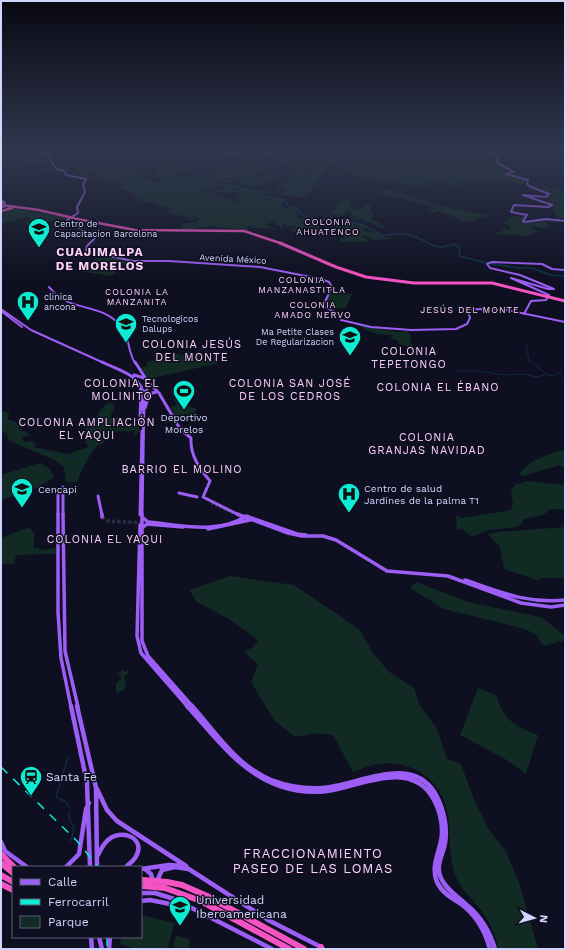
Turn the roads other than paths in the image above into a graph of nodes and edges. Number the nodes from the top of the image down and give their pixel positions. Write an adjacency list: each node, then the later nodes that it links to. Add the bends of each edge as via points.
1 (84, 193): 7 (main road, via 77,207 78,213)
2 (547, 193): 8 (main road, via 547,197 523,195 552,204 548,208 514,206 511,212 527,215 523,221 526,222 546,219)
3 (1, 199): 5 (highway)
4 (17, 204): 5 (highway)
5 (3, 206): 6 (highway); 6 (highway); 7 (highway, via 39,210)
6 (65, 216): 7 (highway)
7 (70, 218): 11 (highway, via 135,230 240,231 269,238 336,268 366,277 414,283 492,283); 13 (main road, Avenida México, via 74,227 96,238 87,246 86,251 129,261 169,260 189,264 266,268 329,282 332,287 323,306 338,314 341,320 382,328 425,330 464,327 470,318 468,310 507,310)
8 (565, 221)
9 (565, 270): 13 (main road, via 552,269 542,264 487,264 490,268 524,276 554,289 511,278 548,296 546,300 530,301)
10 (49, 287): 25 (main road, via 54,294 63,299 102,311 120,324 126,333 130,354 148,382 159,393 180,429 191,438 191,450 210,481 203,497)
11 (565, 300)
12 (1, 310): 15 (main road, via 31,330); 19 (main road, via 32,332 137,382 142,394)
13 (524, 314): 14 (main road)
14 (565, 322)
15 (118, 369): 16 (main road); 18 (main road, via 142,384)
16 (144, 378)
17 (156, 392): 18 (main road, via 149,394)
18 (144, 408): 19 (main road, bridge, via 151,391 147,390 139,398); 24 (main road)
19 (142, 425): 69 (main road, via 137,626 138,644 143,656 234,759 263,780 288,788 313,791 336,789 391,776 404,776 420,784 433,797 440,820 441,839 434,869 437,882 444,892 467,909 479,922 486,933)
20 (179, 492): 22 (main road)
21 (98, 496): 23 (main road)
22 (197, 497)
23 (102, 517)
24 (142, 517): 27 (main road); 30 (main road)
25 (246, 517): 26 (main road); 27 (main road, via 230,524 206,527); 29 (main road)
26 (253, 521): 27 (main road, via 246,520 219,528); 31 (main road, via 297,536)
27 (148, 523): 30 (main road)
28 (264, 523): 29 (main road)
29 (270, 524): 31 (main road, via 300,534)
30 (142, 529): 70 (main road, via 141,629 144,649 151,660 236,756 262,776 280,783 309,788 336,786 395,773 415,777 429,786 440,805 446,834 439,864 440,877 449,890 477,913 485,924)
31 (320, 535): 32 (main road, via 336,540 387,571 440,575 469,582)
32 (510, 597): 33 (main road, via 539,602); 34 (main road, via 536,606)
33 (565, 600)
34 (565, 605)
35 (96, 788): 36 (main road, via 65,650 61,488 58,612 61,658); 39 (main road); 48 (main road, via 107,810 117,821)
36 (90, 802): 43 (main road, via 86,809 79,854); 44 (main road)
37 (1, 842): 42 (main road, via 5,851)
38 (1, 854): 41 (highway)
39 (97, 857): 45 (main road); 46 (main road, via 108,838 118,833 126,833 132,836 139,846 136,858)
40 (1, 863): 49 (highway)
41 (13, 866)
42 (26, 866)
43 (67, 866)
44 (90, 866)
45 (97, 866)
46 (127, 866)
47 (143, 869): 48 (main road, via 178,865); 54 (main road, via 151,874 153,880 150,888)
48 (193, 871): 56 (main road, via 175,867 162,870 157,884); 62 (main road, via 270,920)
49 (12, 872)
50 (1, 875): 51 (highway)
51 (12, 881)
52 (166, 885): 54 (highway, bridge); 67 (highway); 68 (highway, via 182,885 207,896)
53 (1, 886): 55 (highway)
54 (142, 886): 56 (main road)
55 (12, 892)
56 (165, 896): 58 (main road)
57 (142, 902): 58 (main road, via 150,900)
58 (194, 909): 66 (main road)
59 (91, 938): 63 (main road)
60 (99, 938): 64 (main road)
61 (110, 938): 65 (main road)
62 (322, 948)
63 (92, 949)
64 (102, 949)
65 (109, 949)
66 (272, 949)
67 (289, 949)
68 (304, 949)
69 (490, 949)
70 (495, 949)

